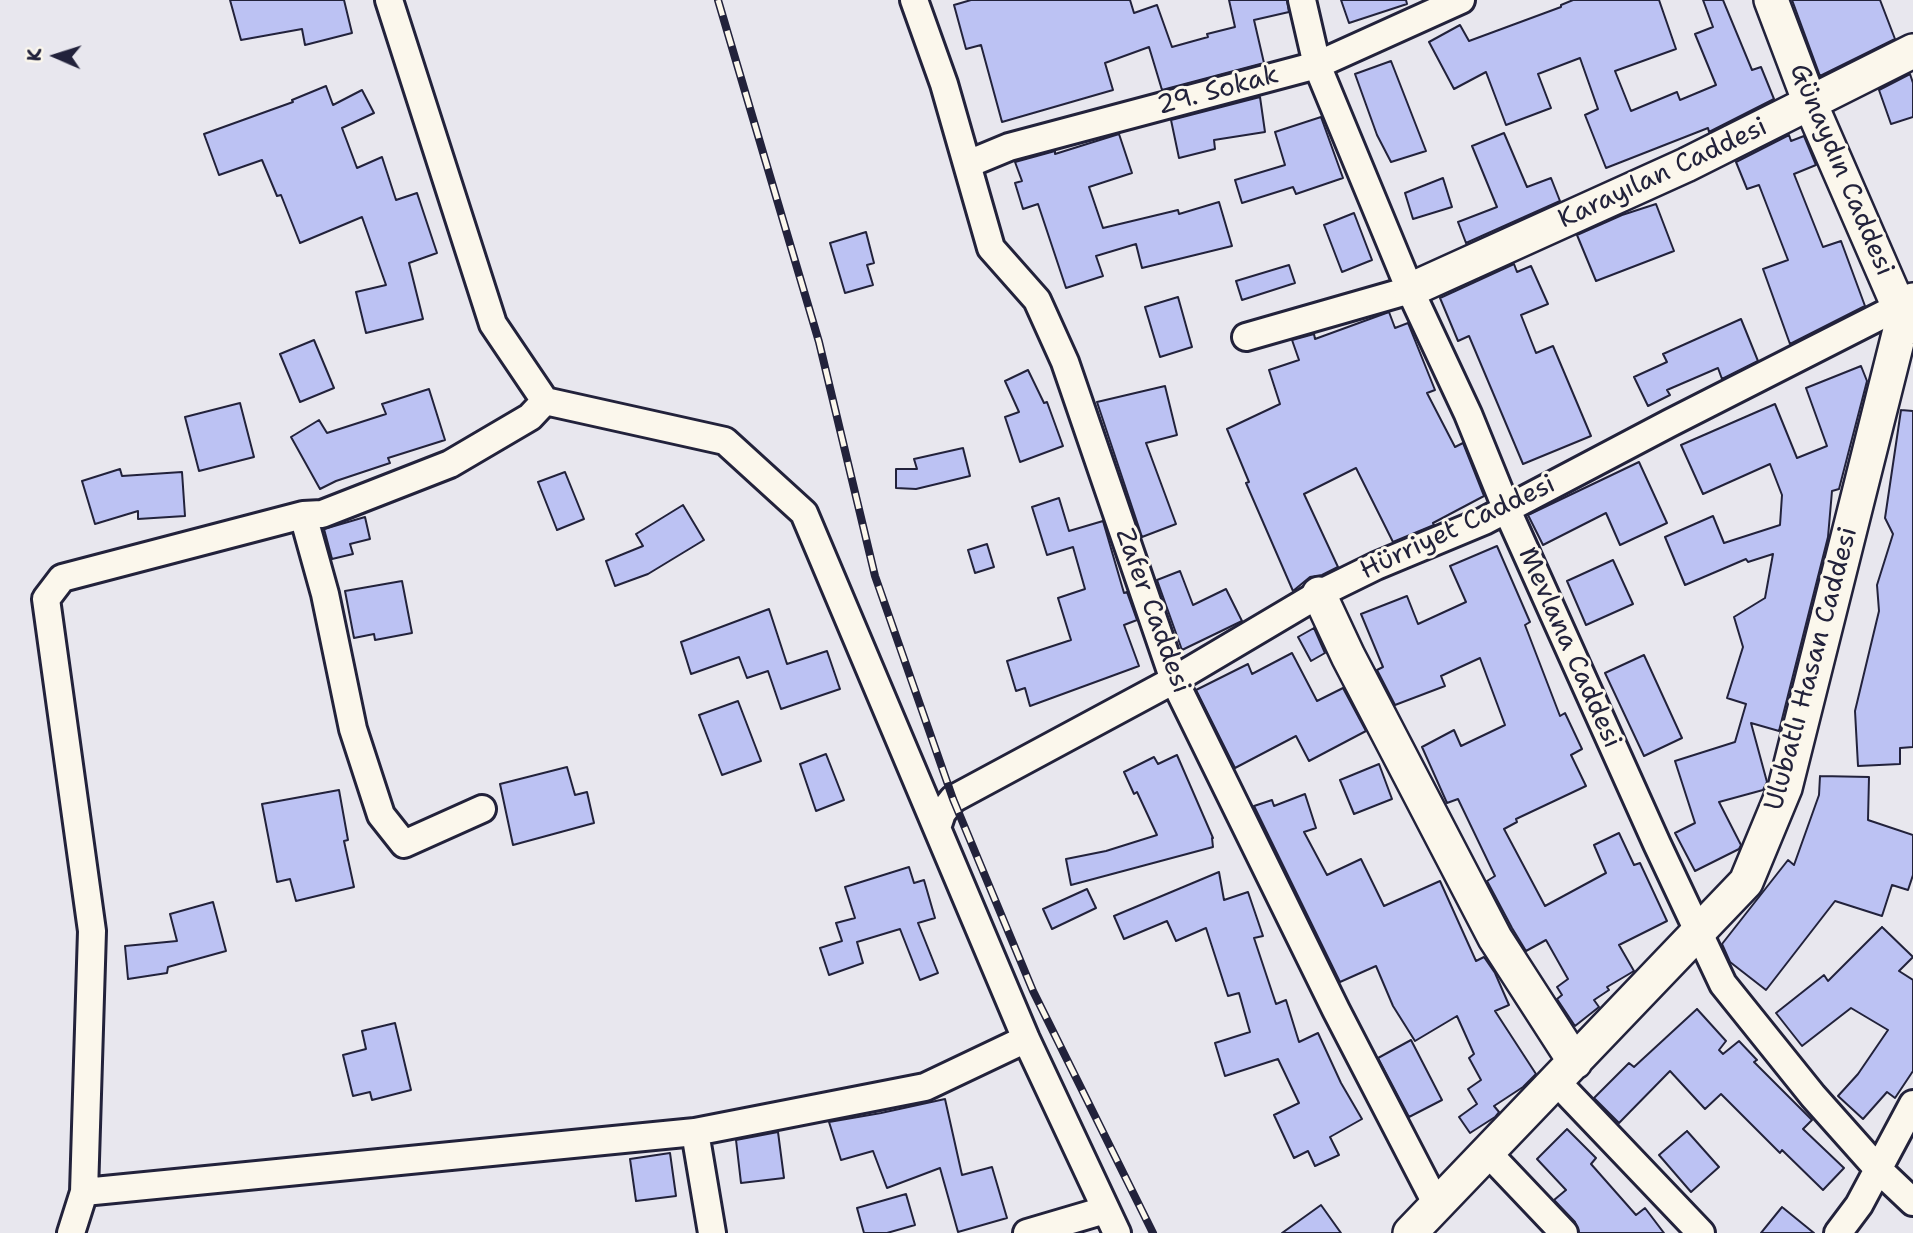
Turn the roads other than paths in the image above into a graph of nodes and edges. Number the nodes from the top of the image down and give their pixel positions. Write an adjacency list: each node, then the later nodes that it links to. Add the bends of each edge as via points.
1 (389, 0): 14 (street, via 493,324)
2 (914, 0): 9 (street, Zafer Caddesi)
3 (1303, 0): 7 (street, Mevlana Caddesi)
4 (1461, 0): 7 (street, 29. Sokak)
5 (1771, 0): 8 (street, Günaydın Caddesi)
6 (1913, 51): 8 (street, Karayılan Caddesi)
7 (1317, 65): 9 (street, 29. Sokak, via 1009,147); 10 (street, Mevlana Caddesi)
8 (1810, 103): 10 (street, Karayılan Caddesi, via 1686,165); 11 (street, Günaydın Caddesi)
9 (968, 164): 18 (street, Zafer Caddesi, via 991,248 1037,300 1065,362)
10 (1410, 290): 12 (street); 15 (street, Mevlana Caddesi)
11 (1906, 304): 13 (street, Günaydın Caddesi); 15 (street, Hürriyet Caddesi); 21 (street, Ulubatlı Hasan Caddesi, via 1785,788 1746,882)
12 (1246, 337)
13 (1913, 340)
14 (545, 401): 16 (street, via 530,417 450,464 322,514); 20 (street, via 725,441 804,513)
15 (1507, 510): 17 (street, Hürriyet Caddesi); 21 (street, Mevlana Caddesi)
16 (303, 514): 19 (street, via 353,729 381,816 404,844); 28 (street, via 62,578 46,599 92,931)
17 (1319, 594): 18 (street, Hürriyet Caddesi); 23 (street)
18 (1174, 680): 20 (street, Hürriyet Caddesi, via 953,799); 30 (street, Zafer Caddesi)
19 (482, 810)
20 (937, 828): 22 (street)
21 (1697, 933): 23 (street, Ulubatlı Hasan Caddesi); 27 (street, Mevlana Caddesi, via 1723,984)
22 (1026, 1039): 25 (street, via 925,1087); 31 (street)
23 (1566, 1072): 26 (street, Ulubatlı Hasan Caddesi); 37 (street)
24 (1913, 1104): 27 (street)
25 (695, 1132): 28 (street); 33 (street)
26 (1488, 1153): 30 (street, Ulubatlı Hasan Caddesi); 36 (street)
27 (1878, 1169): 29 (street, Mevlana Caddesi); 38 (street)
28 (84, 1192): 32 (street)
29 (1913, 1202)
30 (1438, 1207): 35 (street, Ulubatlı Hasan Caddesi)
31 (1111, 1222): 34 (street)
32 (71, 1233)
33 (712, 1233)
34 (1027, 1233)
35 (1410, 1233)
36 (1564, 1233)
37 (1701, 1233)
38 (1838, 1233)

